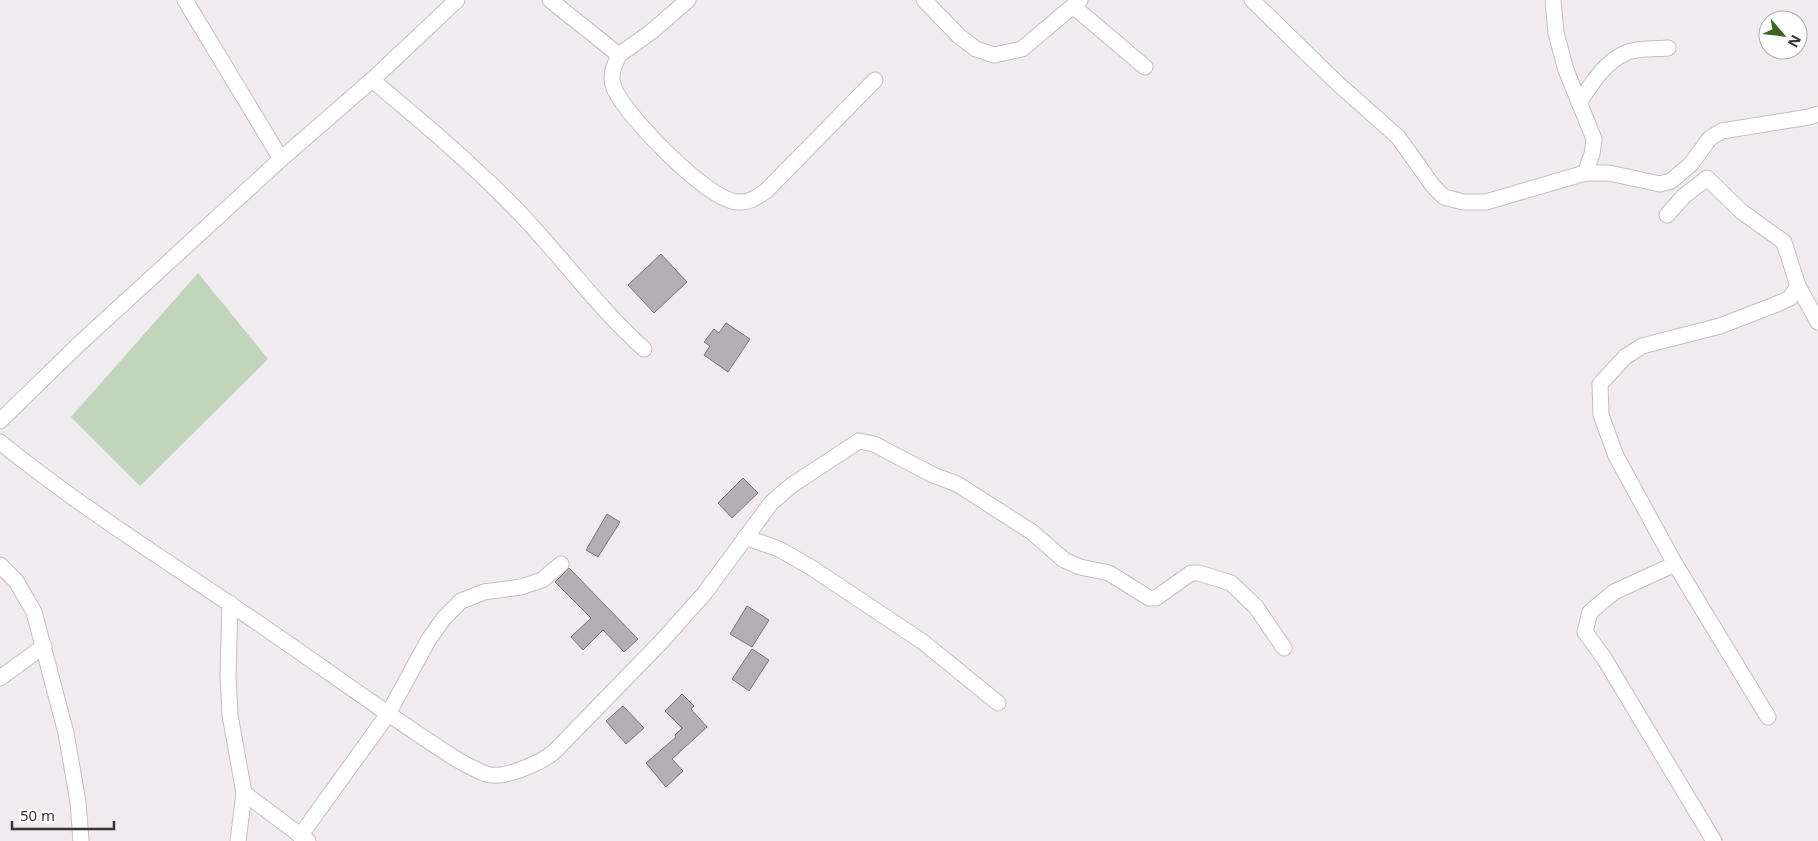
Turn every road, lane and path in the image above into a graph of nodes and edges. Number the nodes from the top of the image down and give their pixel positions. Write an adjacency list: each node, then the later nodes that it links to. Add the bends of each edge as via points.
1 (185, 0): 16 (street)
2 (456, 0): 12 (street)
3 (550, 0): 10 (street)
4 (688, 0): 10 (street)
5 (924, 0): 8 (street, via 959,36 976,49 994,55 1022,49)
6 (1252, 0): 17 (street, via 1334,81 1398,137 1444,197 1464,202 1486,202)
7 (1552, 0): 14 (street, via 1556,33)
8 (1077, 3): 11 (street)
9 (1668, 48): 14 (street, via 1628,52 1614,60 1595,77)
10 (620, 55): 13 (street, via 611,78 614,89 627,108 678,163 721,197 737,202 752,200 766,191)
11 (1145, 67)
12 (372, 80): 16 (street); 21 (street, via 458,152 514,207 616,324)
13 (875, 80)
14 (1579, 103): 17 (street, via 1594,139)
15 (1818, 114): 17 (street, via 1722,131 1710,138 1690,164 1671,181 1660,184 1609,172)
16 (280, 159): 22 (street, via 78,344)
17 (1585, 173)
18 (1667, 216): 19 (street, via 1684,196 1707,178 1742,212 1784,242)
19 (1798, 286): 20 (street); 26 (street, via 1790,298 1736,320 1642,346 1624,357 1600,384 1601,415 1616,456)
20 (1818, 322)
21 (644, 349)
22 (0, 421)
23 (0, 442): 28 (street, via 49,482)
24 (745, 537): 30 (street, via 771,503 792,485 859,441 874,444 957,484 1032,532 1064,560 1109,573 1149,598 1156,598 1191,573 1231,583 1256,607); 32 (street, via 779,549 812,568 923,642); 33 (street, via 704,594 661,642 553,753 536,764 500,775 488,774)
25 (561, 564): 33 (street, via 542,580 461,600 429,639)
26 (1676, 564): 34 (street); 39 (street, via 1614,592 1590,612 1585,632 1604,658)
27 (0, 565): 29 (street, via 16,580 34,612)
28 (230, 603): 33 (street); 35 (street, via 230,715)
29 (44, 646): 31 (street); 37 (street, via 66,733)
30 (1284, 648)
31 (0, 678)
32 (998, 703)
33 (388, 714): 36 (street)
34 (1768, 717)
35 (244, 793): 36 (street); 38 (street)
36 (304, 838)
37 (81, 841)
38 (238, 841)
39 (1714, 841)

